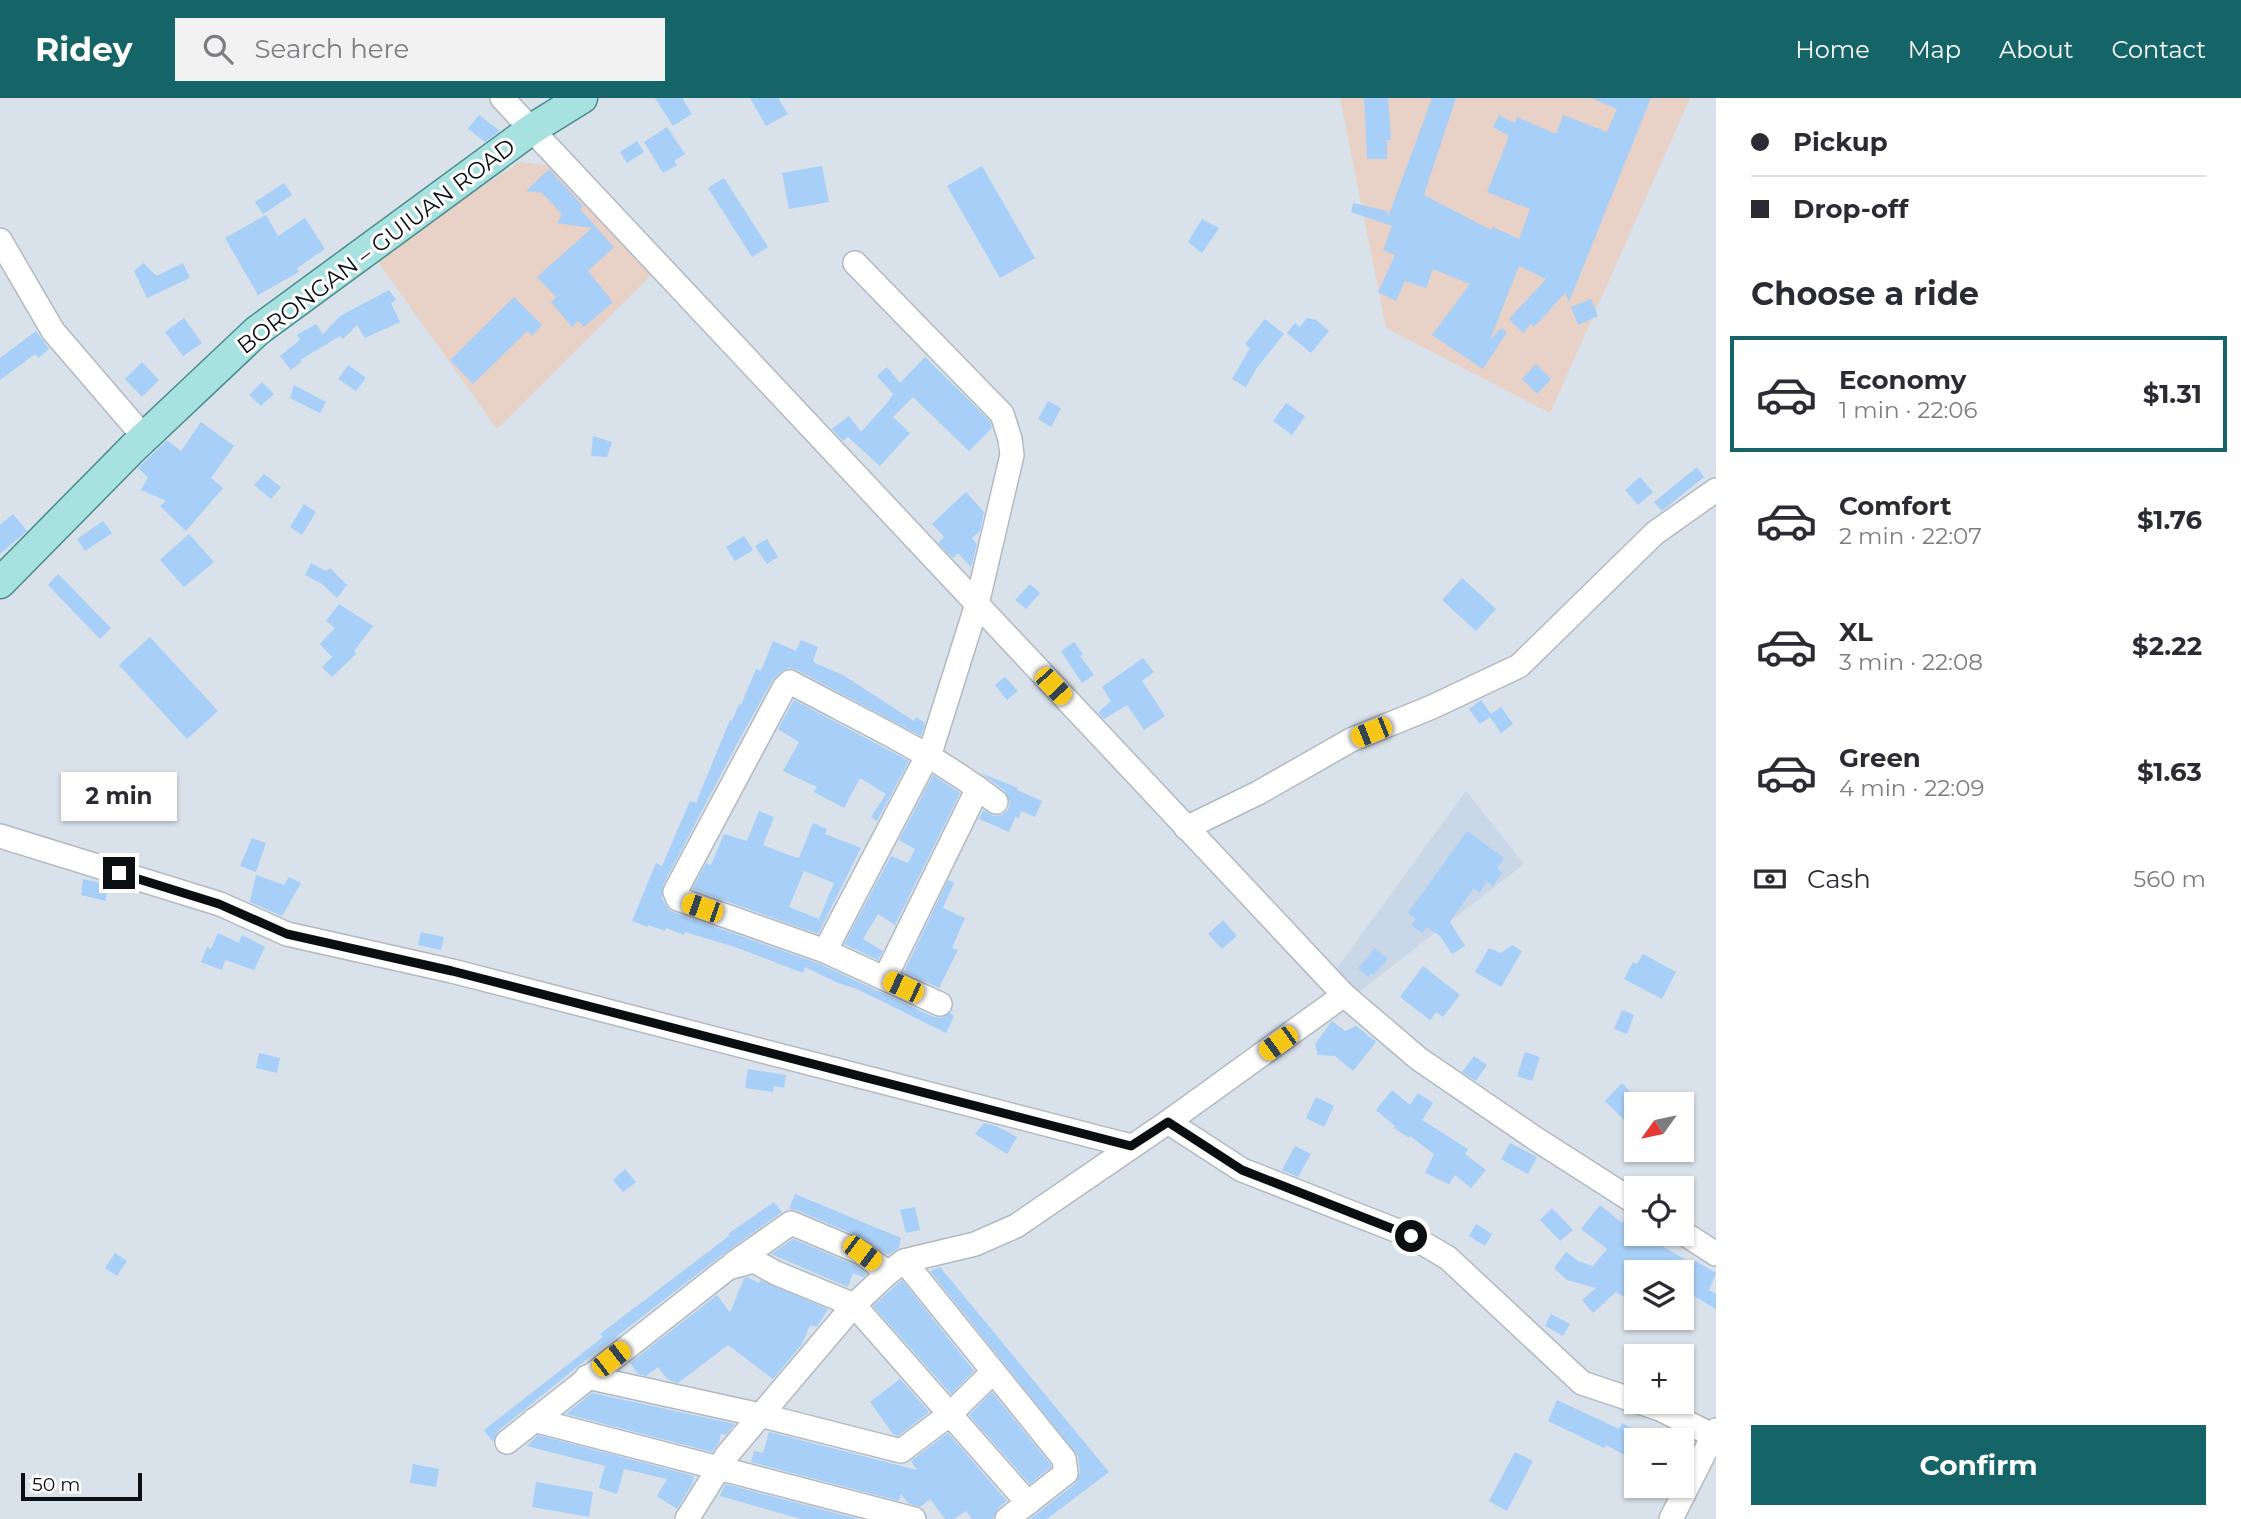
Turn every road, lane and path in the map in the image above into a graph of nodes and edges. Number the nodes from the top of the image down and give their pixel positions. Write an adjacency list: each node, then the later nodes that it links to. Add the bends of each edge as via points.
1 (502, 98): 3 (street)
2 (582, 98): 3 (main road, BORONGAN – GUIUAN ROAD)
3 (532, 129): 6 (main road, BORONGAN – GUIUAN ROAD, via 257,331); 9 (street)
4 (0, 240): 6 (street, via 53,331)
5 (855, 263): 9 (street, via 1002,414 1012,455)
6 (144, 438): 8 (main road, BORONGAN – GUIUAN ROAD)
7 (1716, 490): 11 (street, via 1655,533 1519,666 1351,740)
8 (0, 583)
9 (977, 604): 10 (street); 11 (street)
10 (928, 756): 13 (street); 13 (street, via 790,682 675,892 678,900); 14 (street, via 987,795)
11 (1186, 828): 15 (street)
12 (0, 836): 18 (street, via 219,904 287,934 465,974)
13 (825, 951): 14 (street)
14 (885, 978): 16 (street)
15 (1345, 995): 17 (street); 19 (street, via 1419,1059)
16 (940, 1004)
17 (1168, 1122): 18 (street); 29 (street, via 1242,1170 1411,1236 1448,1258 1582,1383)
18 (1131, 1146): 22 (street, via 1016,1226 975,1244)
19 (1624, 1195)
20 (1694, 1240): 21 (street)
21 (1716, 1254)
22 (896, 1267): 23 (street, via 791,1223); 24 (street); 26 (street)
23 (728, 1268): 24 (street, via 754,1261); 25 (street)
24 (854, 1305): 30 (street); 32 (street)
25 (611, 1359): 27 (street); 28 (street)
26 (993, 1372): 30 (street); 37 (street, via 1064,1459 1067,1469)
27 (587, 1377): 28 (street); 33 (street)
28 (624, 1385): 32 (street)
29 (1624, 1396)
30 (950, 1414): 32 (street, via 901,1451); 37 (street)
31 (1671, 1414): 34 (street)
32 (760, 1415): 36 (street)
33 (534, 1420): 35 (street); 36 (street)
34 (1715, 1433): 41 (street)
35 (508, 1442)
36 (718, 1468): 38 (street); 39 (street)
37 (1028, 1503): 40 (street)
38 (687, 1519)
39 (914, 1519)
40 (1007, 1519)
41 (1671, 1519)

